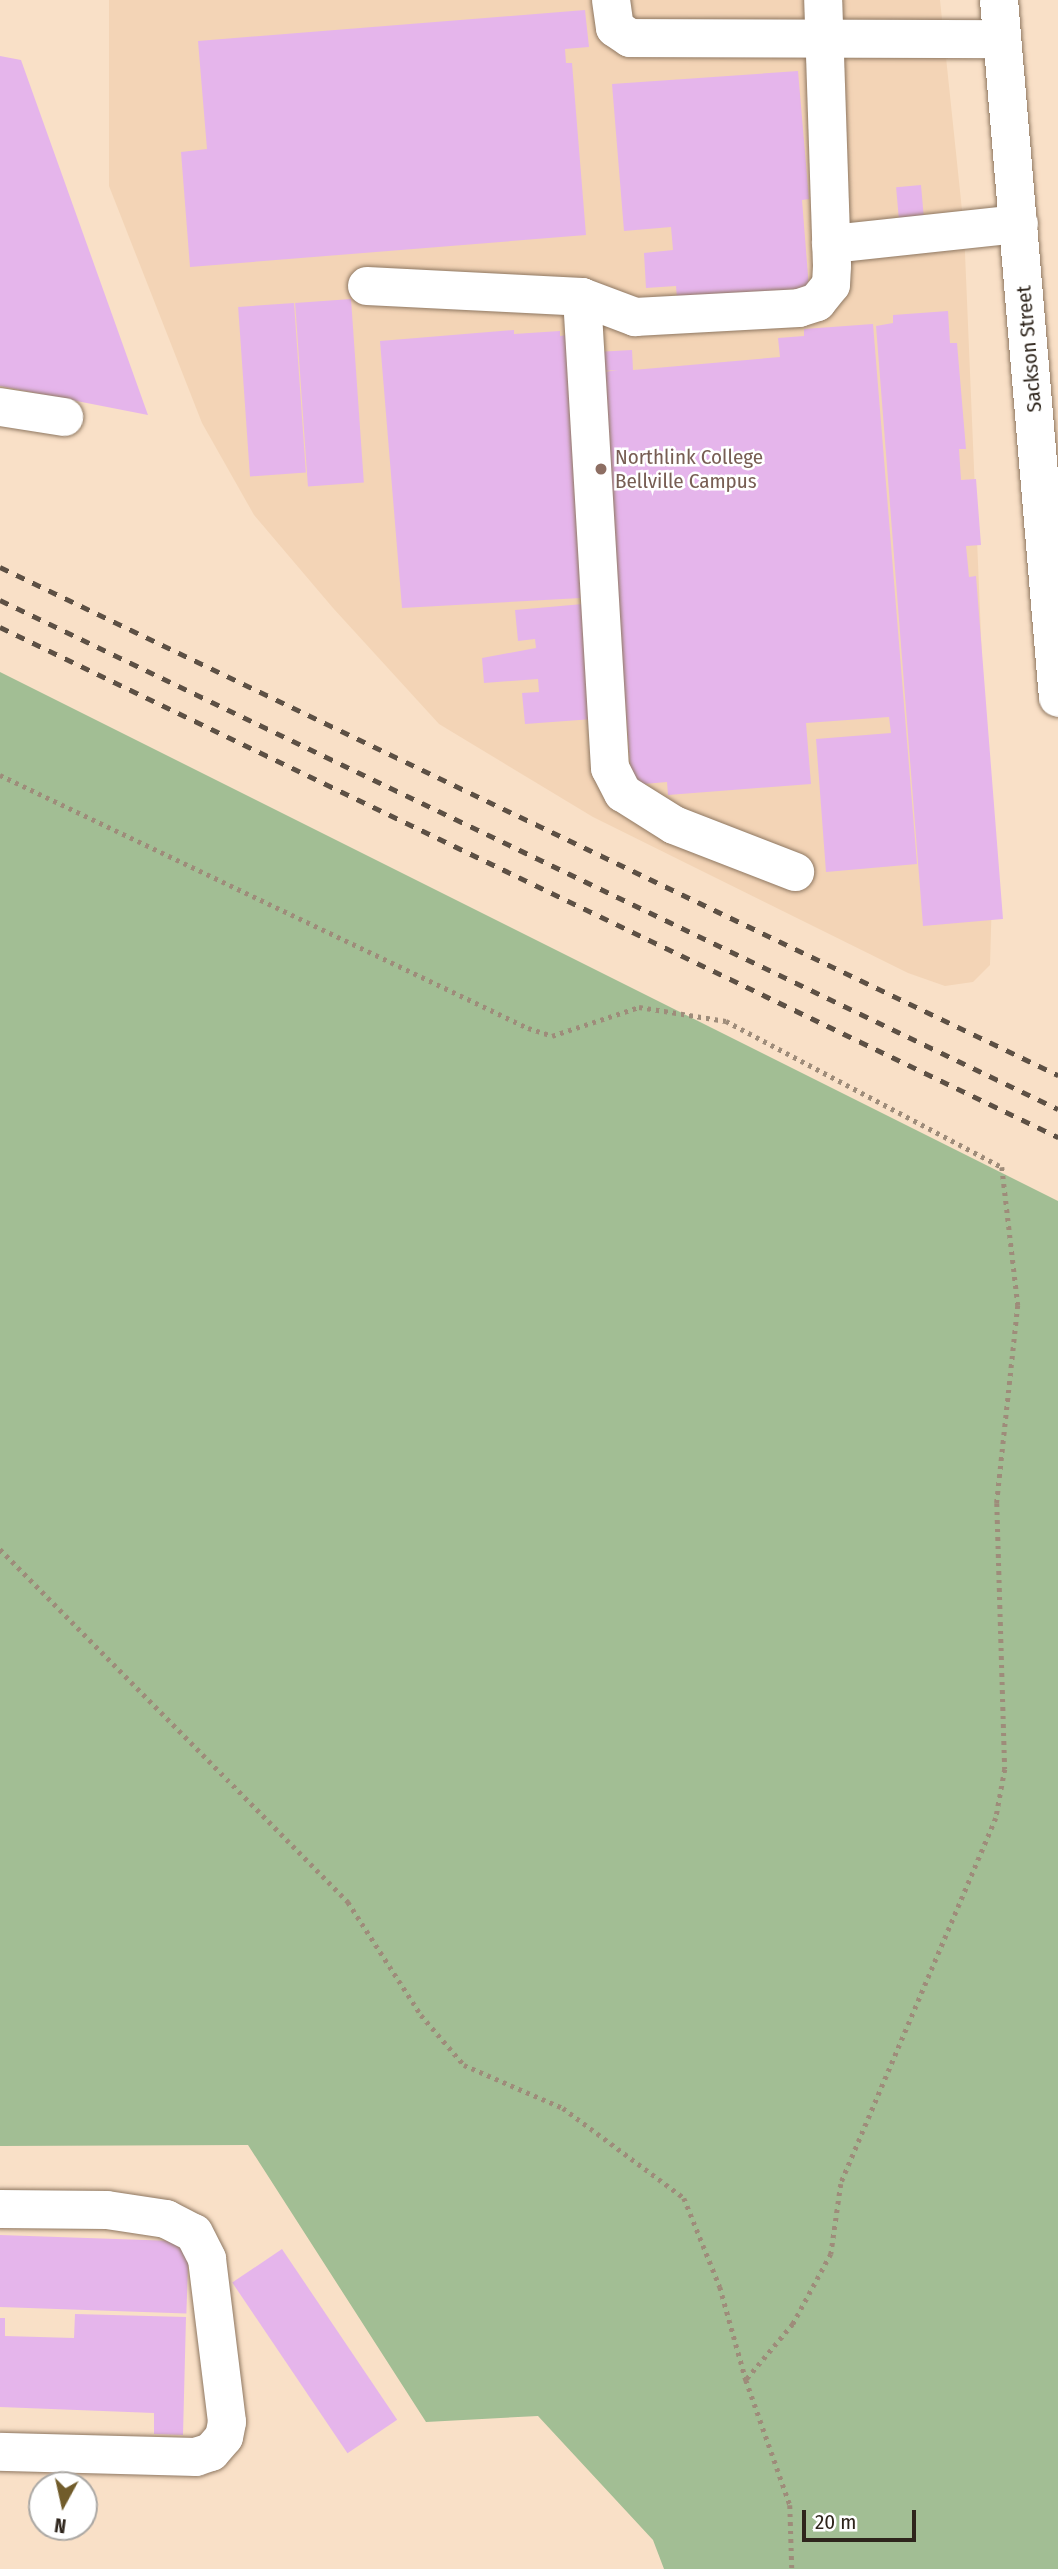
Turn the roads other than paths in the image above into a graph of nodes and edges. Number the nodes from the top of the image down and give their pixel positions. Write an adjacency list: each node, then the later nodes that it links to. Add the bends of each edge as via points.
1 (611, 0): 4 (street, via 615,28 629,38)
2 (823, 0): 4 (street)
3 (999, 0): 5 (street, Sackson Street)
4 (823, 40): 5 (street); 7 (street)
5 (1002, 40): 6 (street, Sackson Street)
6 (1019, 224): 7 (street); 10 (street, Sackson Street)
7 (831, 244): 9 (street, via 831,285 809,307 635,317)
8 (367, 286): 9 (street)
9 (582, 297): 14 (street, via 610,768 623,793 664,820)
10 (1044, 367): 13 (street, Sackson Street)
11 (0, 407): 12 (street)
12 (64, 417)
13 (1058, 698)
14 (794, 872)
15 (0, 2209): 16 (street, via 107,2210 166,2219 194,2233 207,2259 227,2422 224,2437 211,2452 196,2457)
16 (0, 2452)

